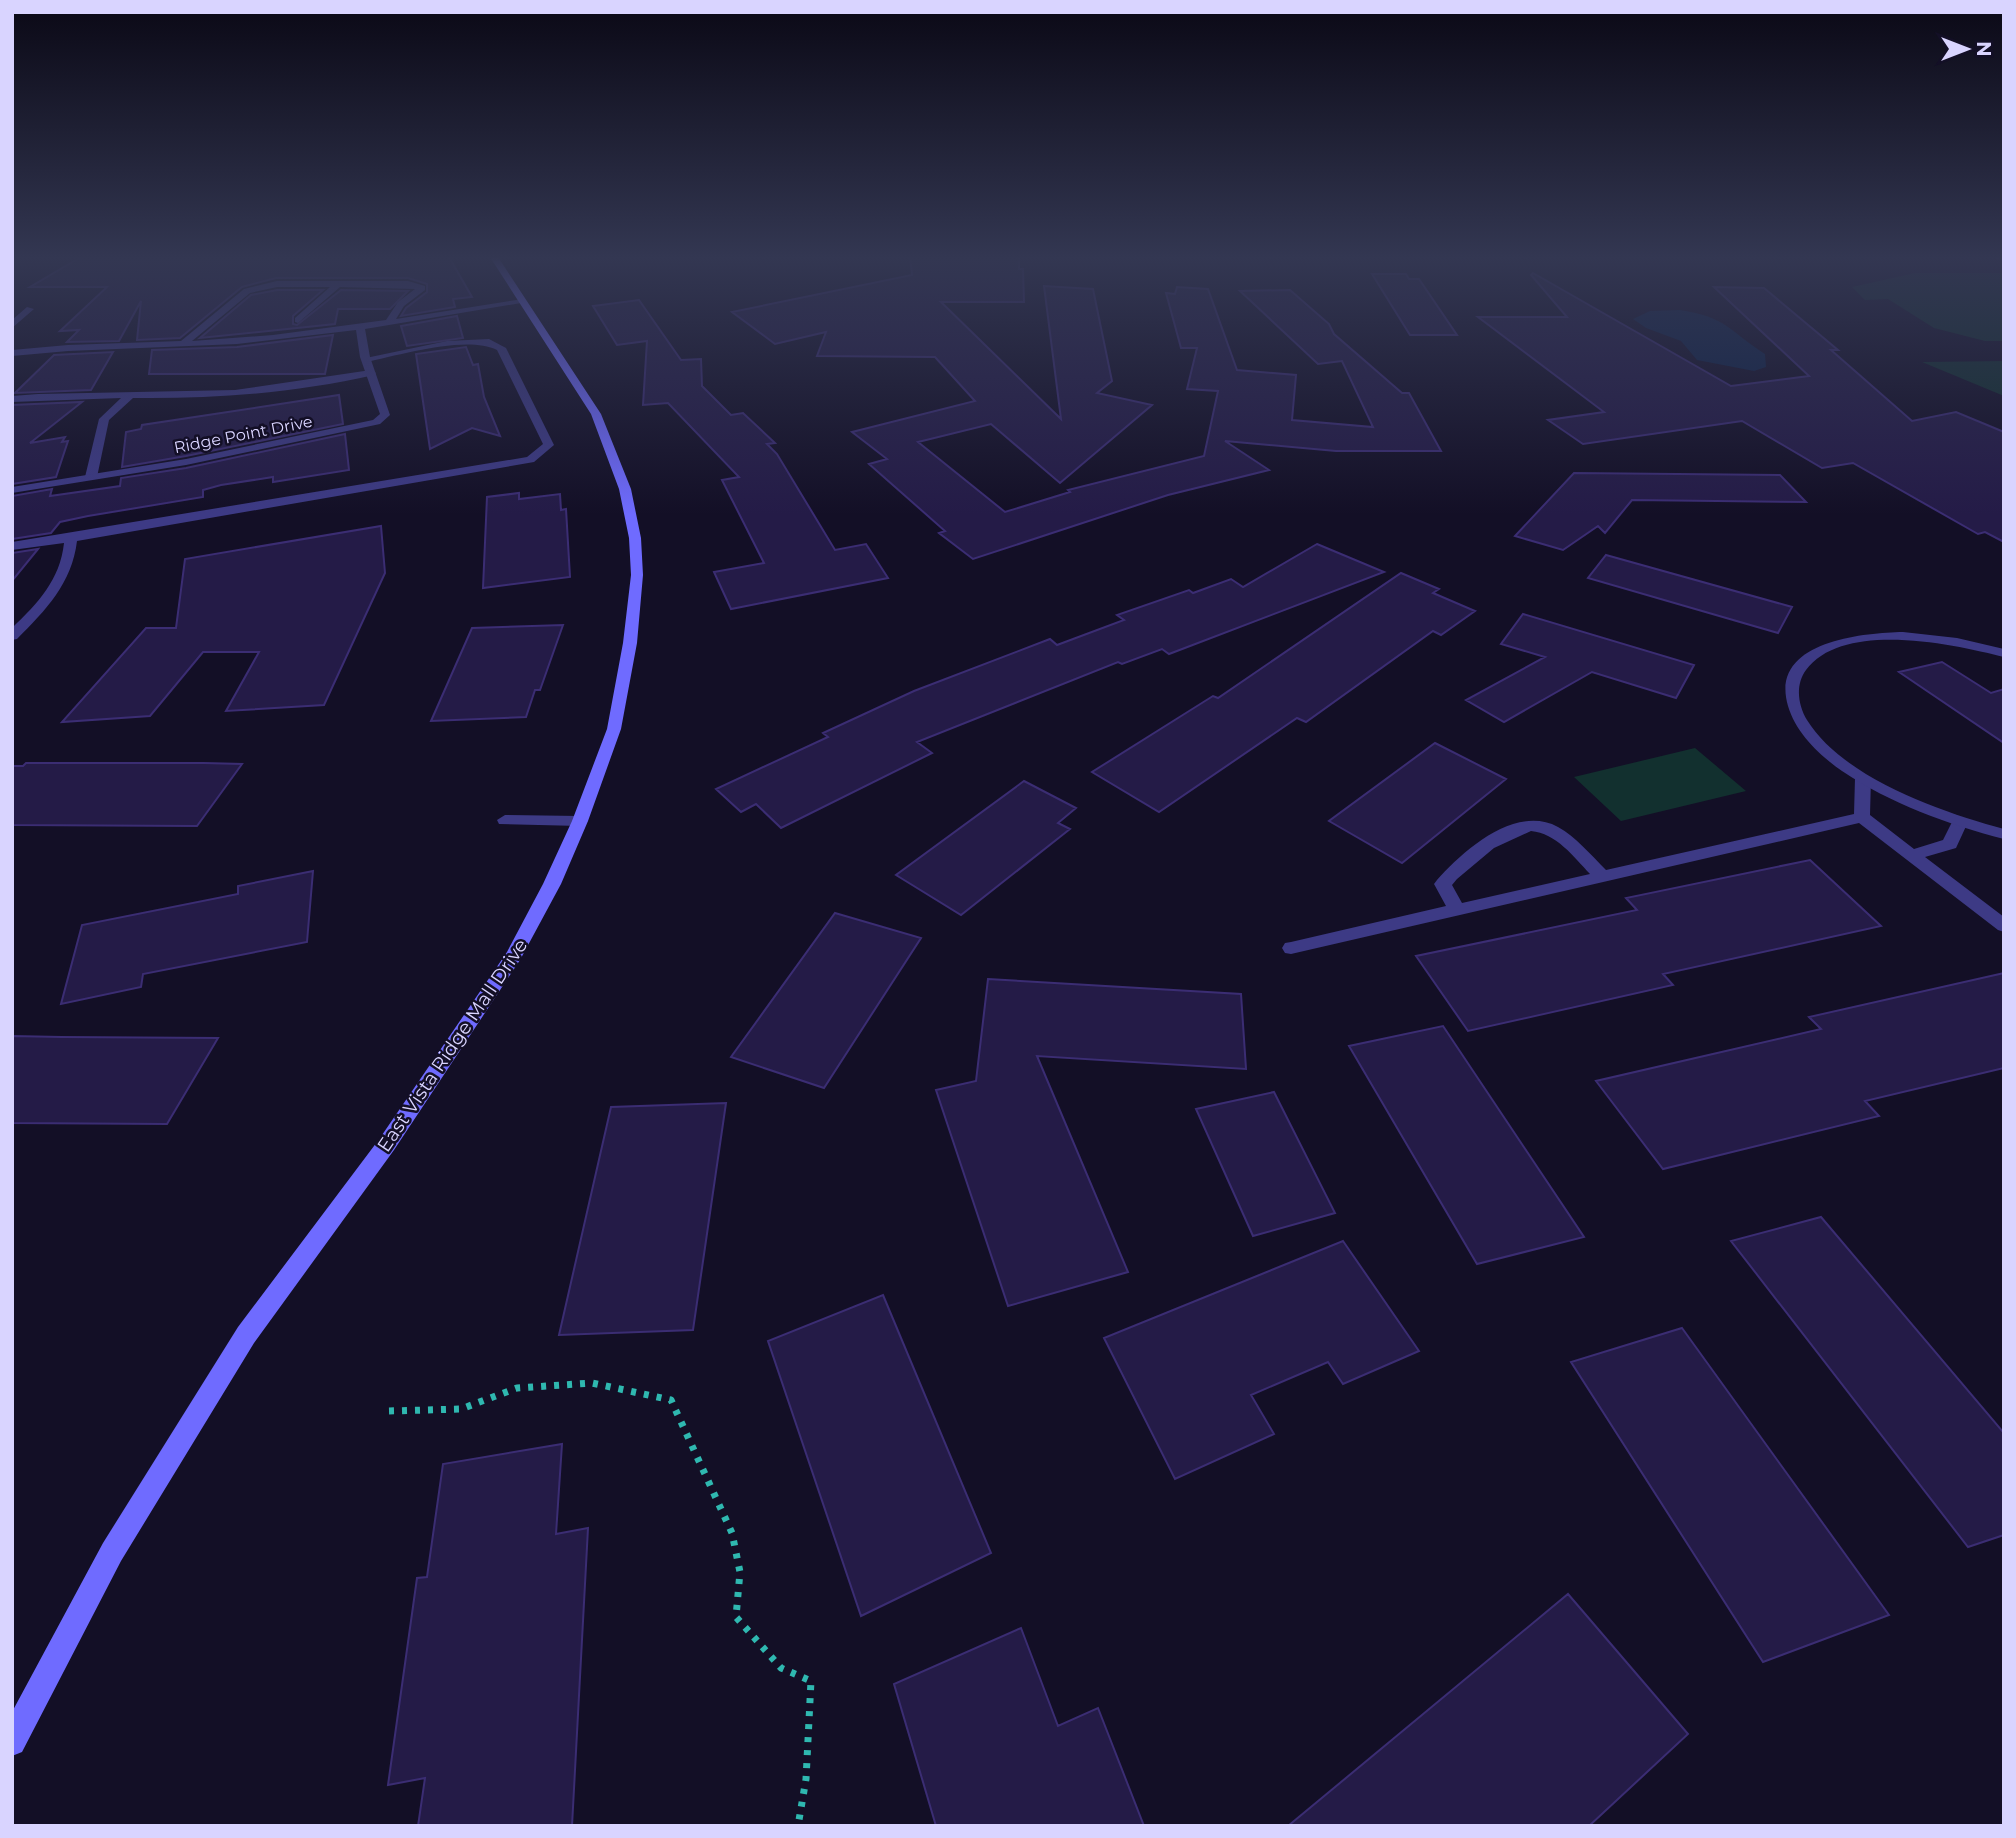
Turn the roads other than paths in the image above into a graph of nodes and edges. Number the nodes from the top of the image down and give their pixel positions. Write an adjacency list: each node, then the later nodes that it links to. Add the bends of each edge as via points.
1 (184, 343): 2 (street); 7 (street)
2 (190, 343)
3 (363, 343): 8 (street, Ridge Point Drive)
4 (463, 343): 8 (street)
5 (489, 343): 14 (street, via 501,348 549,445 530,460)
6 (550, 343): 21 (main road, East Vista Ridge Mall Drive, via 596,414 625,489 635,538 637,575 630,643 614,729)
7 (12, 353)
8 (366, 359): 9 (street, Ridge Point Drive)
9 (371, 373): 10 (street, via 216,394); 12 (street, Ridge Point Drive, via 385,415 369,425)
10 (131, 395): 11 (street); 12 (street, via 104,419)
11 (12, 399)
12 (91, 477): 13 (street, Ridge Point Drive)
13 (12, 490)
14 (71, 538): 15 (street); 16 (street, via 70,556 52,598)
15 (12, 546)
16 (12, 636)
17 (2004, 653): 18 (street, via 1891,636 1850,640 1818,651 1798,668 1791,691 1800,719 1824,748)
18 (1863, 778): 19 (street); 22 (street, via 1914,806)
19 (1862, 817): 24 (street); 25 (street)
20 (505, 820): 21 (street)
21 (580, 821): 29 (main road, East Vista Ridge Mall Drive, via 514,955 387,1144 246,1335 119,1540)
22 (1960, 822): 23 (street); 24 (street, via 1950,844)
23 (2004, 834)
24 (1911, 855): 27 (street)
25 (1602, 876): 26 (street); 26 (street, via 1578,850 1544,827 1519,829 1479,849 1443,884)
26 (1457, 910): 28 (street)
27 (2004, 926)
28 (1291, 948)
29 (12, 1742)

